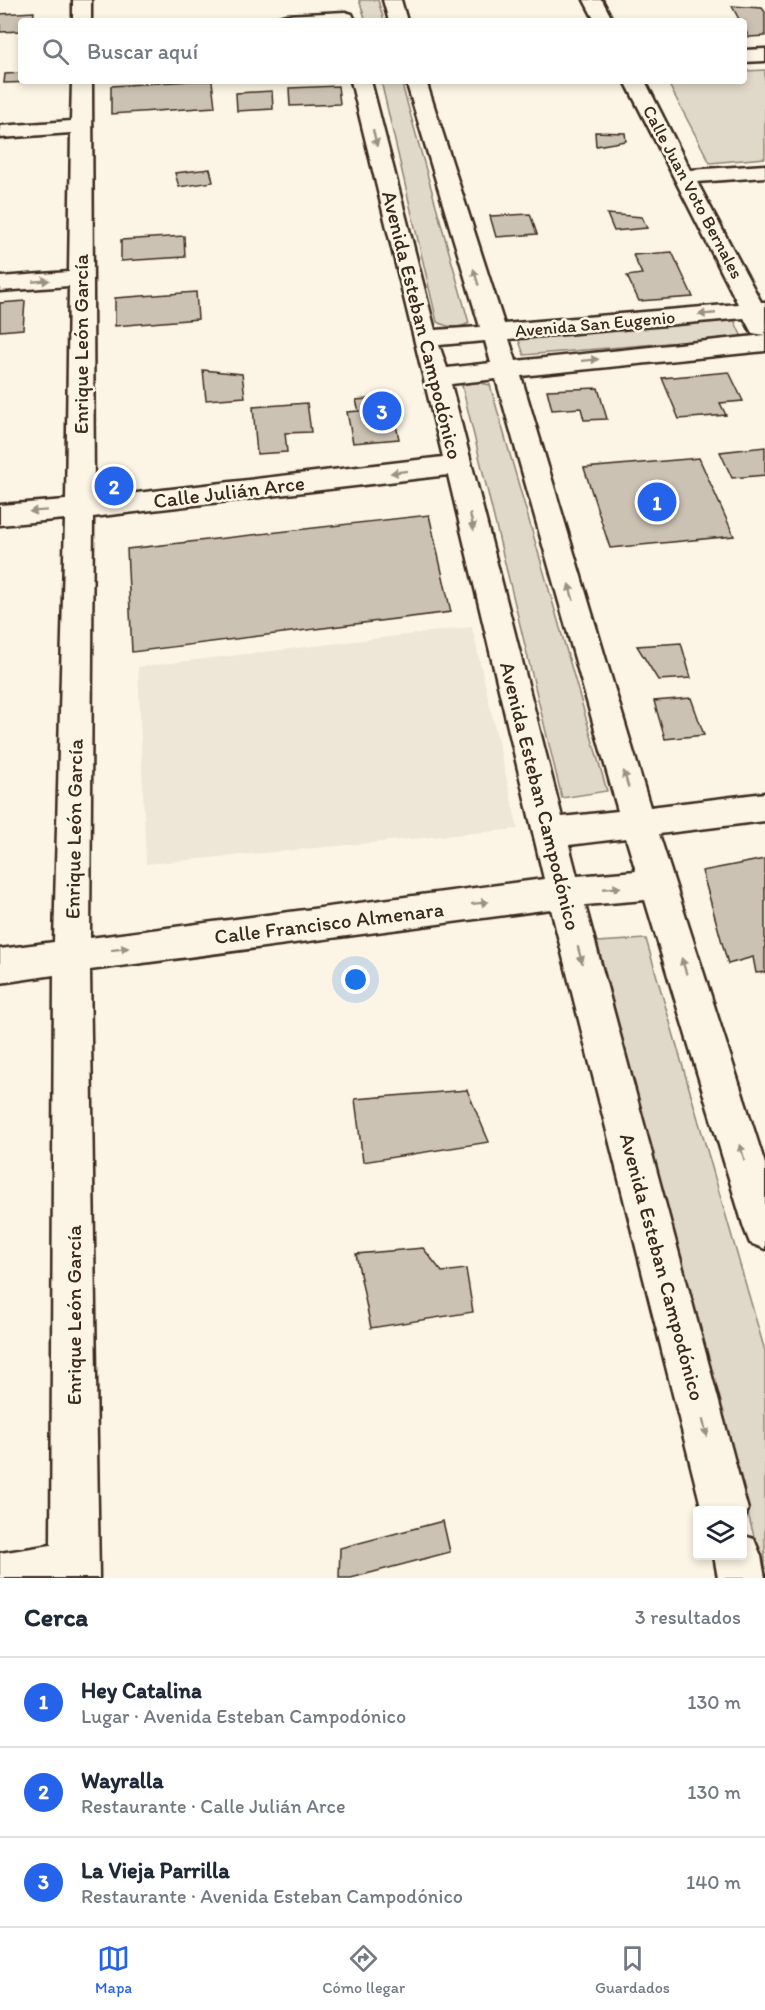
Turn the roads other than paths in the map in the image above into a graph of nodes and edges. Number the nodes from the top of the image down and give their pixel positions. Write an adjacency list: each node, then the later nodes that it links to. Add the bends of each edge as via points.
1 (82, 0): 5 (street)
2 (392, 0): 7 (street)
3 (593, 0): 8 (street)
4 (344, 13): 6 (street)
5 (82, 18)
6 (308, 18)
7 (397, 18)
8 (602, 18)
9 (765, 55): 10 (street)
10 (747, 56)
11 (82, 84): 15 (street, Enrique León García)
12 (362, 84): 24 (street, Avenida Esteban Campodónico, one-way to 24)
13 (417, 84): 22 (street, one-way to 13)
14 (636, 84): 18 (street, Calle Juan Voto Bernales)
15 (82, 126): 16 (street); 19 (street, Enrique León García)
16 (0, 132)
17 (765, 171): 18 (street)
18 (683, 177): 21 (street, Calle Juan Voto Bernales)
19 (81, 278): 20 (street, one-way to 19); 29 (street, Enrique León García)
20 (0, 284)
21 (759, 309): 22 (street, Avenida San Eugenio, one-way to 22); 23 (street, Calle Juan Voto Bernales)
22 (494, 333): 24 (street, Avenida San Eugenio); 26 (street)
23 (765, 335)
24 (425, 339): 27 (street, Avenida Esteban Campodónico)
25 (765, 343): 26 (street, Avenida San Eugenio, one-way to 25)
26 (506, 369): 27 (street, Avenida San Eugenio); 32 (street, one-way to 26)
27 (437, 377): 28 (street, Avenida Esteban Campodónico)
28 (457, 465): 29 (street, Calle Julián Arce, one-way to 29); 33 (street, Avenida Esteban Campodónico, one-way to 33)
29 (79, 508): 30 (street, Calle Julián Arce, one-way to 30); 36 (street, Enrique León García)
30 (0, 514)
31 (765, 807): 32 (street)
32 (638, 822): 33 (street); 34 (street)
33 (550, 833): 35 (street, Avenida Esteban Campodónico)
34 (659, 884): 35 (street, Calle Francisco Almenara, one-way to 34); 38 (street, one-way to 34)
35 (564, 892): 36 (street, Calle Francisco Almenara, one-way to 35); 39 (street, Avenida Esteban Campodónico, one-way to 39)
36 (73, 955): 37 (street, Calle Francisco Almenara); 41 (street, Enrique León García)
37 (0, 966)
38 (765, 1228)
39 (724, 1506)
40 (737, 1560): 43 (street)
41 (75, 1572): 42 (street)
42 (0, 1577)
43 (742, 1578)

